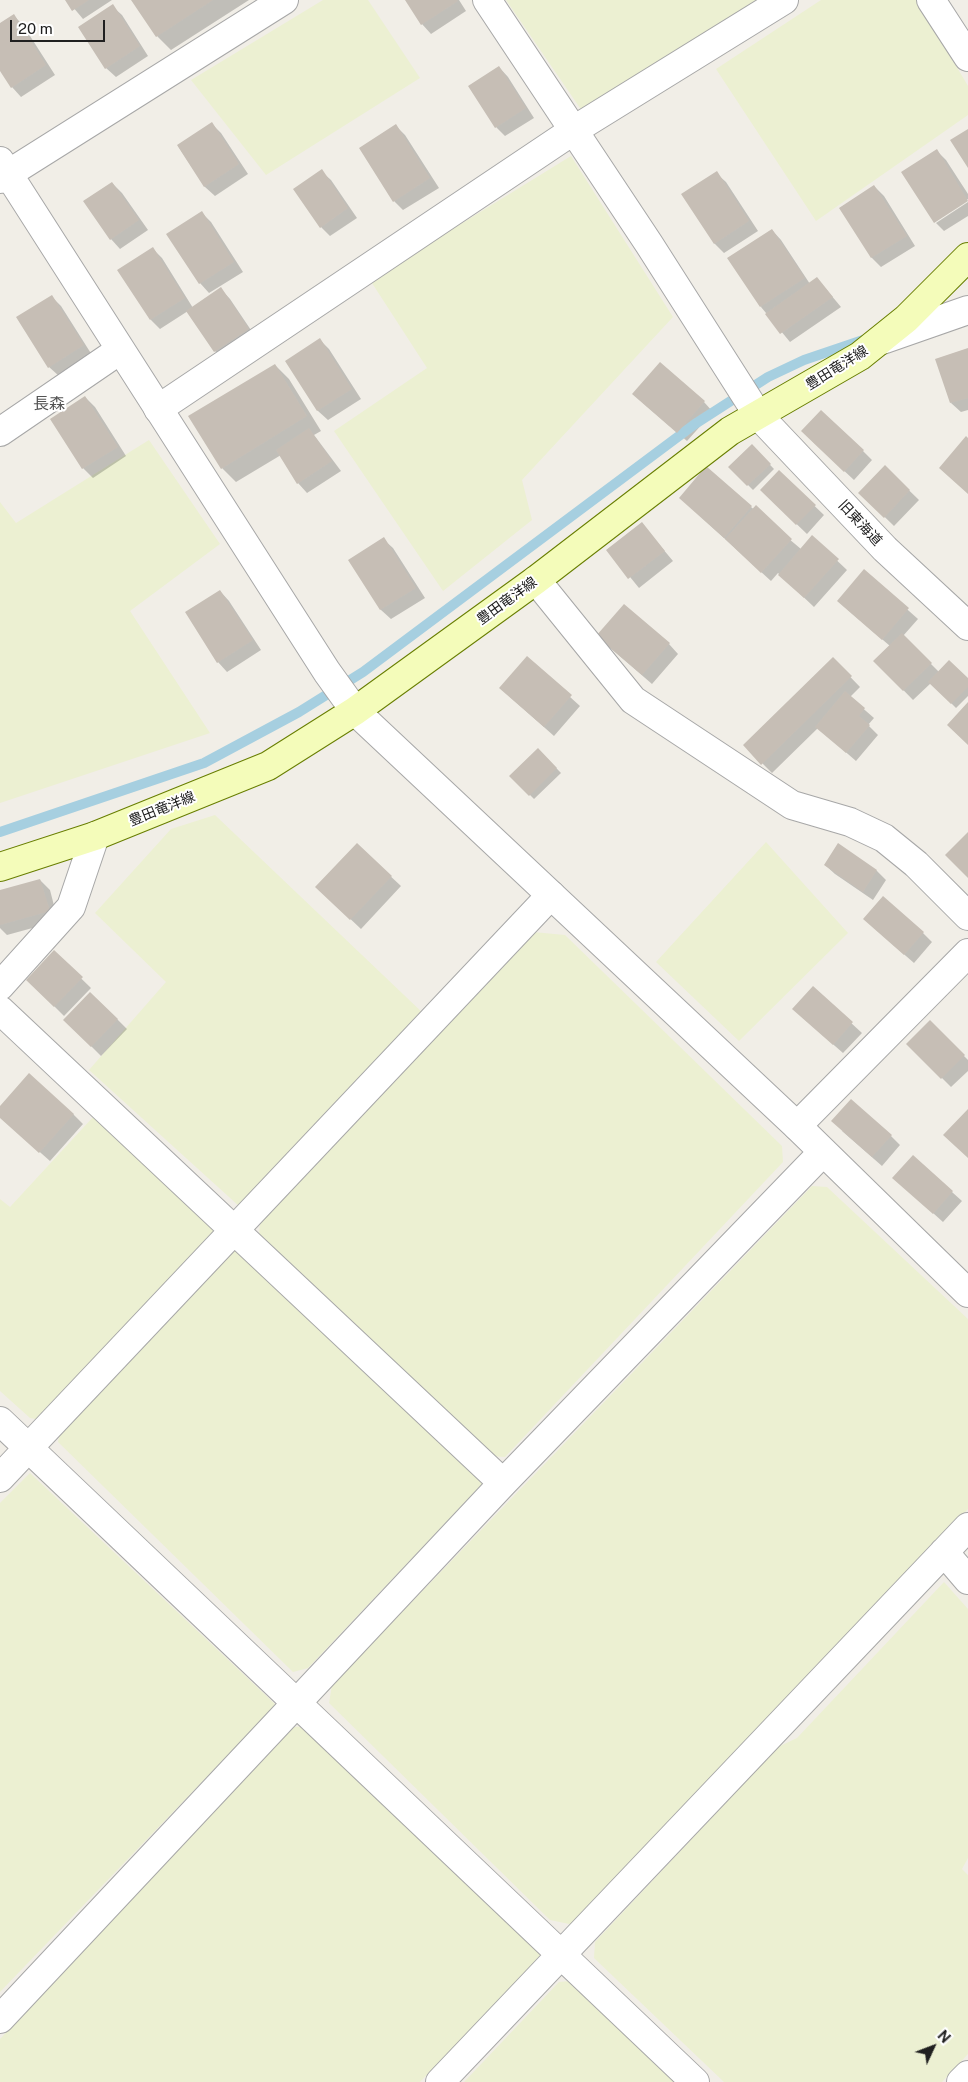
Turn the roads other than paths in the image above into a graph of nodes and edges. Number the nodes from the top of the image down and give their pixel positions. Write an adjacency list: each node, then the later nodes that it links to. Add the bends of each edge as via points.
1 (284, 0): 7 (street)
2 (487, 0): 6 (street, 旧東海道)
3 (784, 0): 6 (street)
4 (932, 0): 5 (street)
5 (968, 57)
6 (574, 130): 12 (street); 13 (street, 旧東海道)
7 (3, 171): 11 (street)
8 (968, 257): 10 (main road, 豊田竜洋線, via 906,319)
9 (968, 310): 10 (street)
10 (879, 341): 13 (main road, 豊田竜洋線, via 860,356)
11 (120, 350): 12 (street); 14 (street)
12 (158, 408): 17 (street, via 327,672)
13 (758, 415): 15 (main road, 豊田竜洋線, via 730,431); 16 (street, 旧東海道, via 885,549)
14 (0, 432)
15 (536, 580): 17 (main road, 豊田竜洋線); 21 (street, via 633,700 792,805 850,822 884,838 916,864)
16 (968, 626)
17 (356, 711): 18 (main road, 豊田竜洋線, via 268,766); 20 (street)
18 (95, 836): 19 (main road, 豊田竜洋線); 23 (street, via 71,908)
19 (0, 867)
20 (551, 895): 25 (street); 27 (street)
21 (968, 916)
22 (968, 953): 25 (street)
23 (0, 986)
24 (0, 1010): 27 (street)
25 (797, 1126): 26 (street)
26 (822, 1153): 28 (street); 32 (street)
27 (235, 1231): 30 (street); 32 (street)
28 (968, 1293)
29 (0, 1421): 30 (street)
30 (28, 1448): 31 (street); 36 (street)
31 (0, 1478)
32 (503, 1483): 36 (street)
33 (968, 1527): 34 (street)
34 (944, 1552): 35 (street); 37 (street)
35 (968, 1580)
36 (296, 1701): 37 (street); 38 (street)
37 (561, 1955): 40 (street); 41 (street)
38 (0, 2019)
39 (968, 2075): 42 (street)
40 (440, 2082)
41 (695, 2082)
42 (961, 2082)

